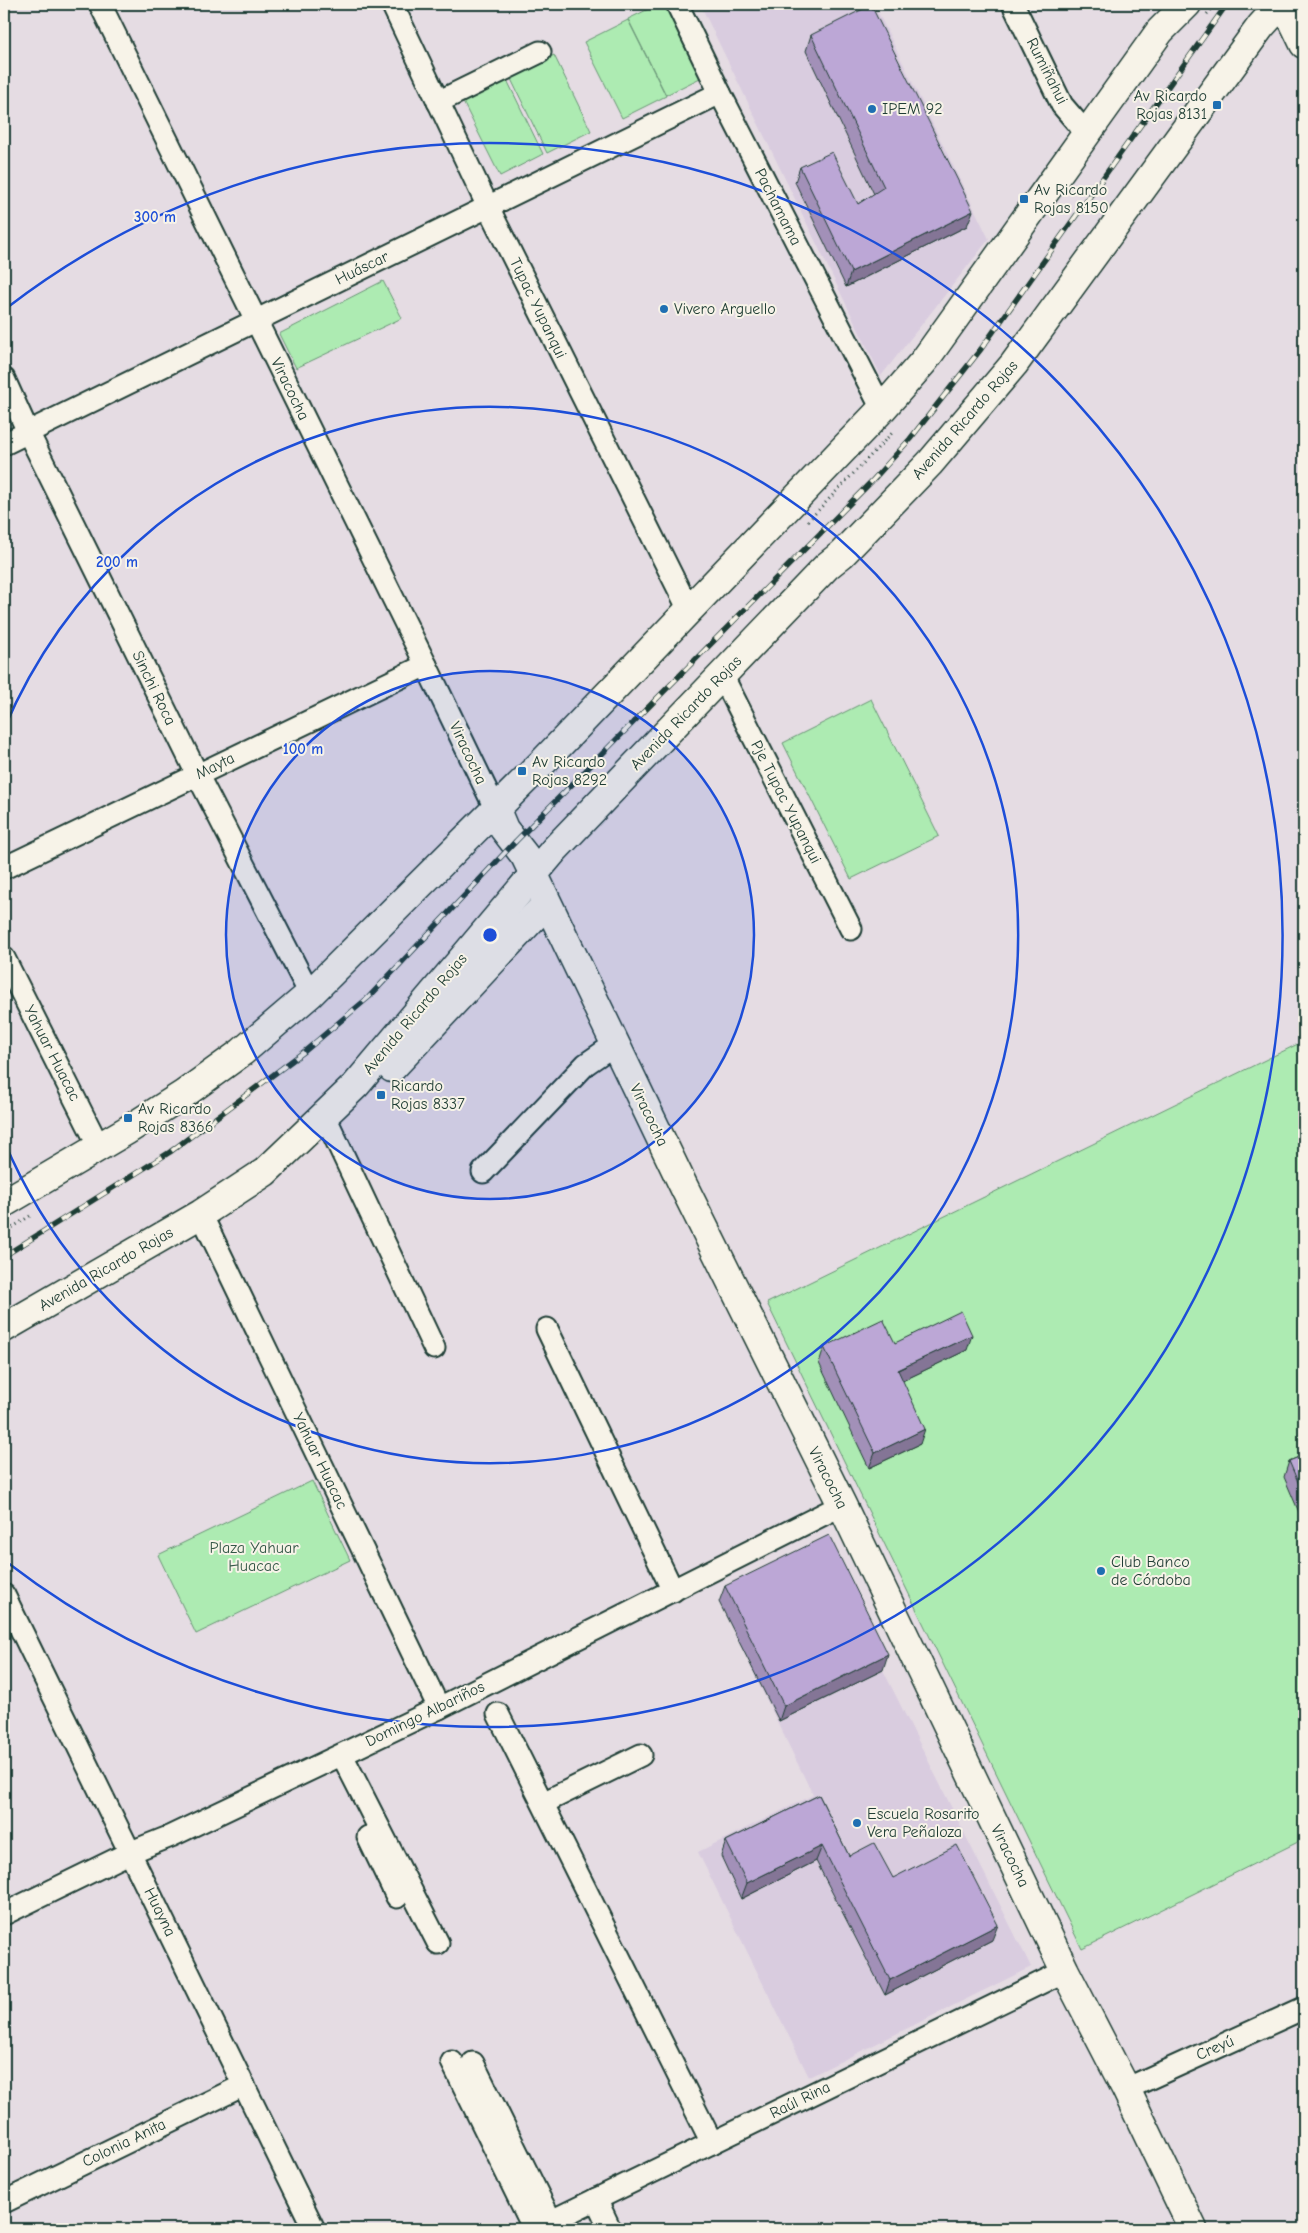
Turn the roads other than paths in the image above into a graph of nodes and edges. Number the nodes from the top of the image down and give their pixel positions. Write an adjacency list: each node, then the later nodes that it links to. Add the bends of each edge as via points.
1 (100, 4): 13 (street, Viracocha)
2 (392, 4): 10 (street, Tupac Yupanqui)
3 (677, 4): 9 (street, Pachamama)
4 (1013, 4): 11 (street, Rumiñahui, via 1062,105)
5 (1187, 4): 11 (main road, via 1160,31)
6 (1280, 4): 7 (main road); 20 (main road, Avenida Ricardo Rojas, via 1014,364 973,414 892,503)
7 (1304, 44)
8 (540, 52): 10 (street)
9 (720, 93): 12 (street, Huáscar); 15 (street, Pachamama)
10 (438, 102): 12 (street, Tupac Yupanqui)
11 (1087, 134): 15 (main road, via 944,335)
12 (488, 207): 13 (street, Huáscar); 18 (street, Tupac Yupanqui)
13 (256, 320): 16 (street, Huáscar); 19 (street, Viracocha)
14 (4, 379): 16 (street, Sinchi Roca)
15 (882, 408): 18 (main road)
16 (28, 432): 17 (street, Huáscar); 21 (street, Sinchi Roca)
17 (4, 444)
18 (689, 610): 22 (main road)
19 (426, 664): 21 (street, Mayta); 22 (street, Viracocha)
20 (722, 675): 24 (main road, Avenida Ricardo Rojas); 26 (street, Pje Tupac Yupanqui)
21 (197, 774): 23 (street, Mayta); 28 (street, Sinchi Roca)
22 (496, 810): 24 (main road, Viracocha, via 504,829 516,842); 28 (main road)
23 (4, 868)
24 (533, 873): 25 (main road, Viracocha); 32 (main road, Avenida Ricardo Rojas, via 356,1085)
25 (546, 904): 29 (main road, Viracocha); 30 (main road, via 469,988)
26 (851, 930)
27 (4, 958): 31 (street, Yahuar Huacac)
28 (310, 994): 31 (main road, via 217,1071 155,1114)
29 (615, 1044): 33 (street, via 586,1064); 40 (main road, Viracocha)
30 (335, 1123): 32 (main road); 36 (street); 39 (street)
31 (99, 1147): 34 (main road)
32 (266, 1172): 35 (main road, Avenida Ricardo Rojas)
33 (483, 1172)
34 (4, 1203)
35 (201, 1214): 37 (main road, Avenida Ricardo Rojas); 43 (street, Yahuar Huacac)
36 (432, 1311)
37 (4, 1328)
38 (548, 1329): 41 (street)
39 (434, 1348)
40 (842, 1505): 41 (street, Domingo Albariños); 52 (main road, Viracocha)
41 (673, 1591): 43 (street, Domingo Albariños)
42 (4, 1595): 48 (street, Huayna)
43 (439, 1708): 46 (street, Domingo Albariños)
44 (498, 1714): 47 (street)
45 (642, 1755): 47 (street)
46 (336, 1758): 48 (street, Domingo Albariños); 49 (street); 51 (street)
47 (543, 1803): 58 (street)
48 (131, 1852): 50 (street, Domingo Albariños); 56 (street, Huayna)
49 (397, 1897)
50 (4, 1914)
51 (438, 1943)
52 (1066, 1972): 57 (main road, Viracocha); 58 (street, Raúl Rina)
53 (1304, 2008): 57 (street, Creyú)
54 (452, 2062): 61 (street)
55 (473, 2063): 61 (street)
56 (244, 2085): 60 (street, Colonia Anita); 62 (street, Huayna)
57 (1126, 2089): 64 (main road, Viracocha)
58 (712, 2143): 59 (street, Raúl Rina)
59 (596, 2200): 61 (street, Raúl Rina); 63 (street)
60 (4, 2202)
61 (540, 2227)
62 (314, 2229)
63 (610, 2229)
64 (1193, 2229)

